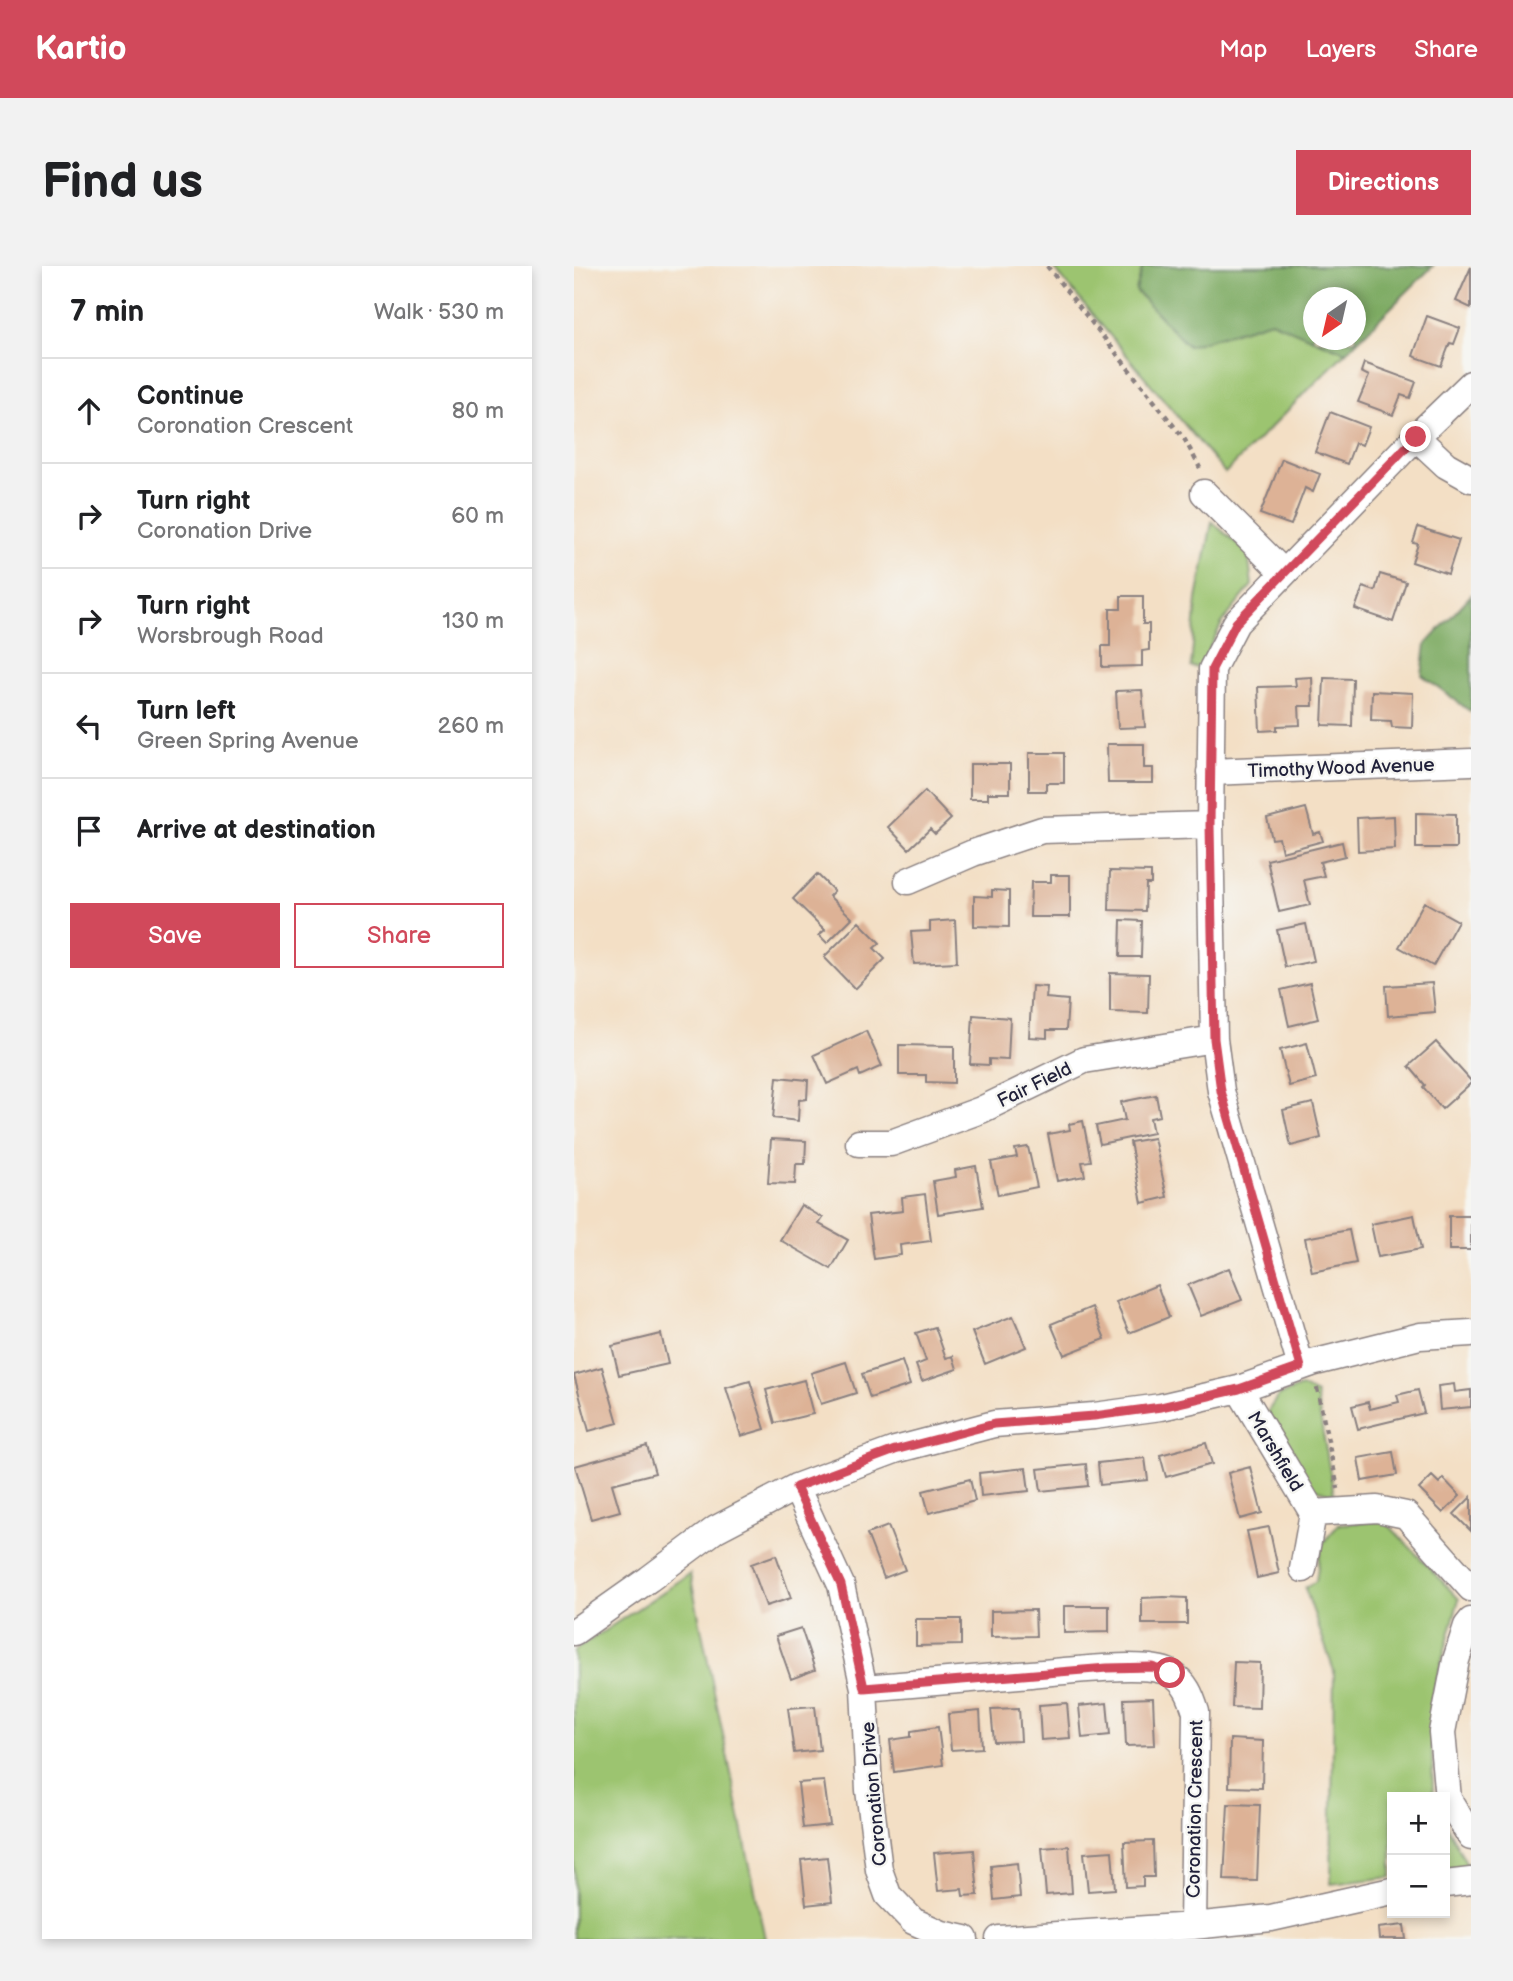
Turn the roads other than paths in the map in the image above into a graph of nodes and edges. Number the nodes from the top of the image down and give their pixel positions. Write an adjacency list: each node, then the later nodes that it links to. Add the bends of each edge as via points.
1 (1471, 384): 2 (street)
2 (1416, 437): 3 (street, via 1446,465); 5 (street)
3 (1471, 479)
4 (1209, 497): 5 (street)
5 (1284, 573): 7 (street, via 1236,623 1212,669)
6 (1471, 762): 7 (street, Timothy Wood Avenue)
7 (1210, 772): 8 (street)
8 (1210, 825): 9 (street, via 1042,830); 10 (street)
9 (908, 881)
10 (1214, 1039): 11 (street, Fair Field, via 1084,1060 981,1110 891,1143); 13 (street, via 1221,1091)
11 (859, 1143)
12 (1471, 1333): 13 (street, via 1420,1336)
13 (1307, 1365): 14 (street)
14 (1239, 1389): 15 (street, via 1161,1407 994,1424 895,1450); 16 (street, Marshfield)
15 (796, 1487): 20 (street, via 716,1529); 21 (street, Coronation Drive, via 841,1585)
16 (1314, 1513): 17 (street); 18 (street, via 1377,1509 1406,1515)
17 (1303, 1570)
18 (1471, 1588)
19 (1471, 1621): 22 (street, via 1456,1660 1442,1732 1448,1799)
20 (574, 1632)
21 (864, 1688): 26 (street, Coronation Crescent, via 1107,1668 1152,1667 1170,1673 1191,1695 1196,1712); 27 (street, Coronation Drive, via 869,1790 879,1870 888,1895 913,1921)
22 (1471, 1837)
23 (1471, 1881): 24 (street)
24 (1450, 1883)
25 (1387, 1892): 26 (street, via 1271,1918)
26 (1193, 1926): 28 (street)
27 (965, 1939)
28 (999, 1939)

